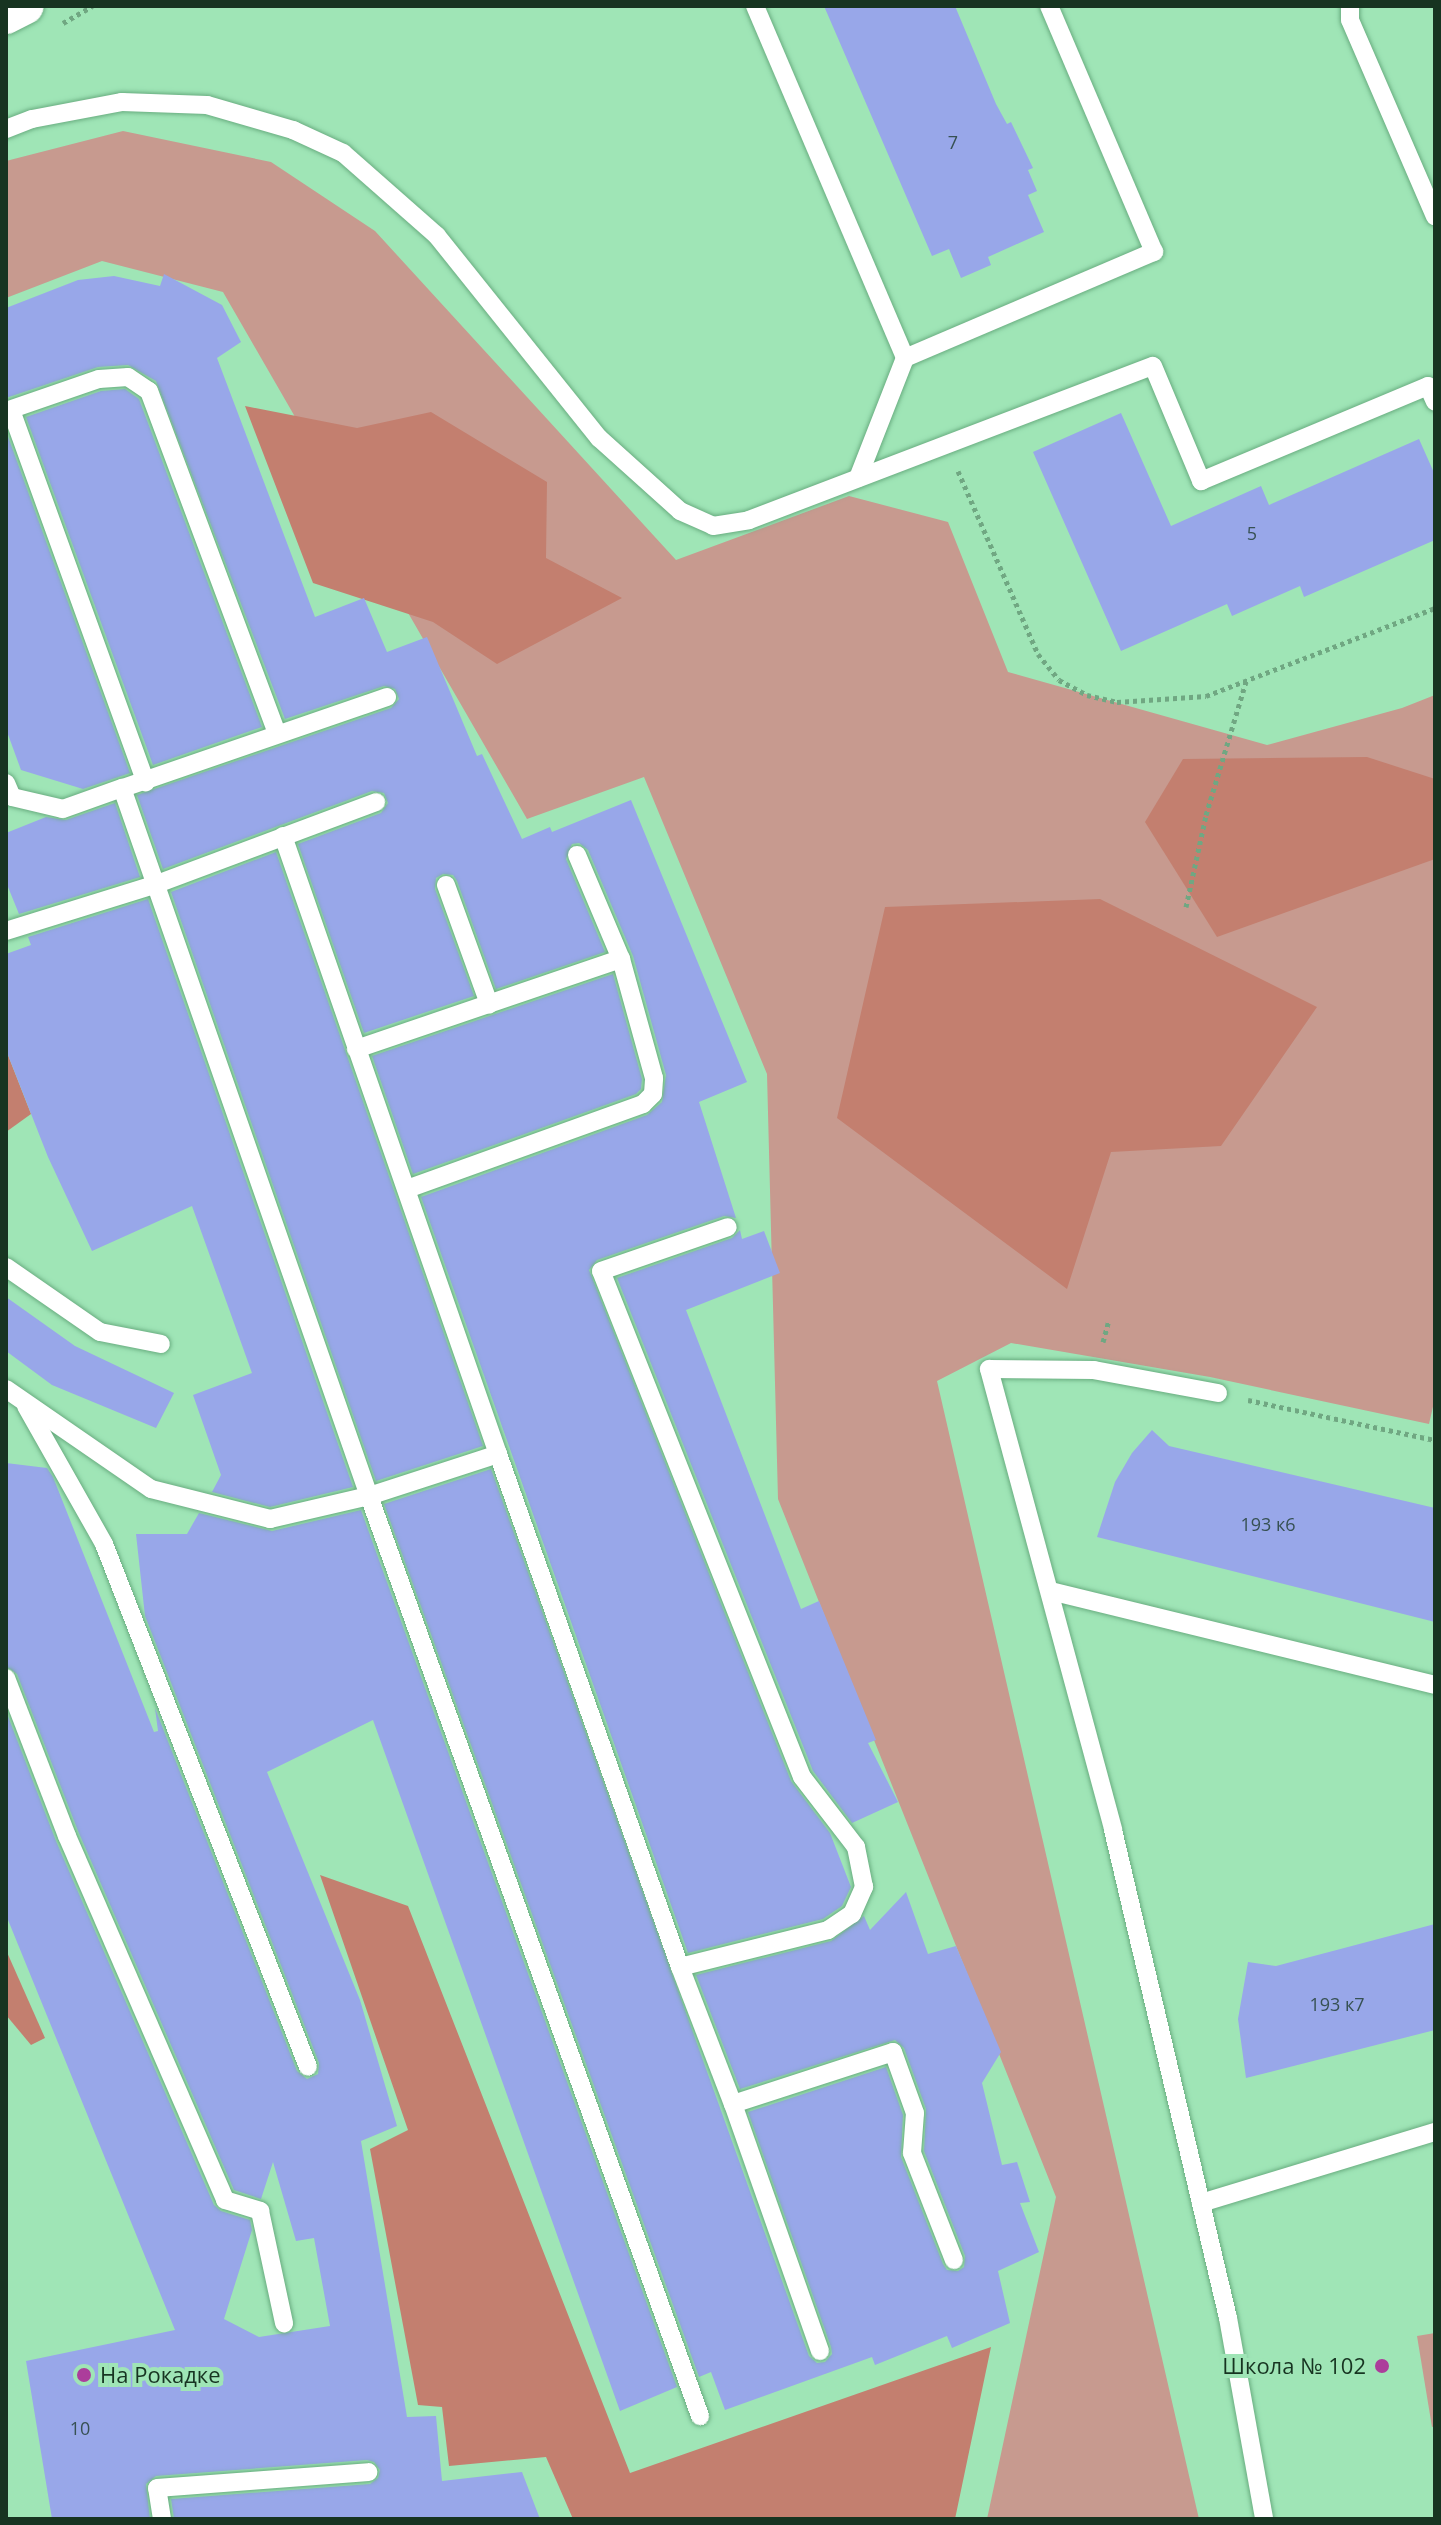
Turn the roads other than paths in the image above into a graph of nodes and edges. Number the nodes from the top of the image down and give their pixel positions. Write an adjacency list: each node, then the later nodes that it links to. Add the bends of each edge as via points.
1 (26, 6): 5 (street)
2 (755, 6): 8 (lane)
3 (1049, 6): 8 (lane, via 1154,252)
4 (1350, 6): 7 (lane, via 1350,20)
5 (6, 16)
6 (6, 129): 11 (lane, via 122,102 207,105 293,130 343,153 437,236 599,438 680,511 713,526 749,520)
7 (1435, 216)
8 (905, 358): 11 (lane)
9 (1435, 402): 11 (lane, via 1428,386 1201,481 1153,366)
10 (8, 410): 13 (lane, via 99,379 128,377 149,391); 14 (lane)
11 (858, 478)
12 (387, 697): 13 (lane)
13 (277, 733): 14 (lane)
14 (146, 782): 16 (lane)
15 (6, 783): 16 (lane, via 12,797 63,809)
16 (122, 788): 20 (lane)
17 (376, 802): 18 (lane)
18 (283, 836): 20 (lane); 25 (lane)
19 (577, 855): 23 (lane)
20 (157, 884): 22 (lane); 34 (lane)
21 (446, 885): 24 (lane)
22 (6, 931)
23 (621, 959): 24 (lane); 26 (lane, via 654,1078 653,1094 643,1104)
24 (489, 1004): 25 (lane)
25 (356, 1049): 26 (lane)
26 (407, 1189): 33 (lane)
27 (728, 1227): 38 (lane, via 601,1271 802,1777 856,1847 864,1887 852,1914 828,1930)
28 (6, 1267): 29 (lane, via 100,1332)
29 (161, 1344)
30 (6, 1389): 32 (lane)
31 (1218, 1393): 35 (lane, via 1094,1370 989,1369)
32 (23, 1400): 34 (lane, via 151,1489 270,1519); 39 (lane, via 104,1544)
33 (498, 1454): 34 (lane); 38 (lane)
34 (369, 1496): 46 (lane)
35 (1050, 1591): 37 (lane); 42 (lane)
36 (6, 1678): 44 (lane, via 67,1836 225,2200 260,2211)
37 (1435, 1685)
38 (680, 1967): 40 (lane)
39 (308, 2067)
40 (733, 2104): 43 (lane, via 893,2052 915,2113 912,2153); 45 (lane)
41 (1435, 2132): 42 (lane)
42 (1201, 2203): 49 (lane)
43 (954, 2260)
44 (284, 2323)
45 (820, 2351)
46 (700, 2416)
47 (368, 2472): 48 (lane, via 157,2488)
48 (162, 2519)
49 (1264, 2519)

